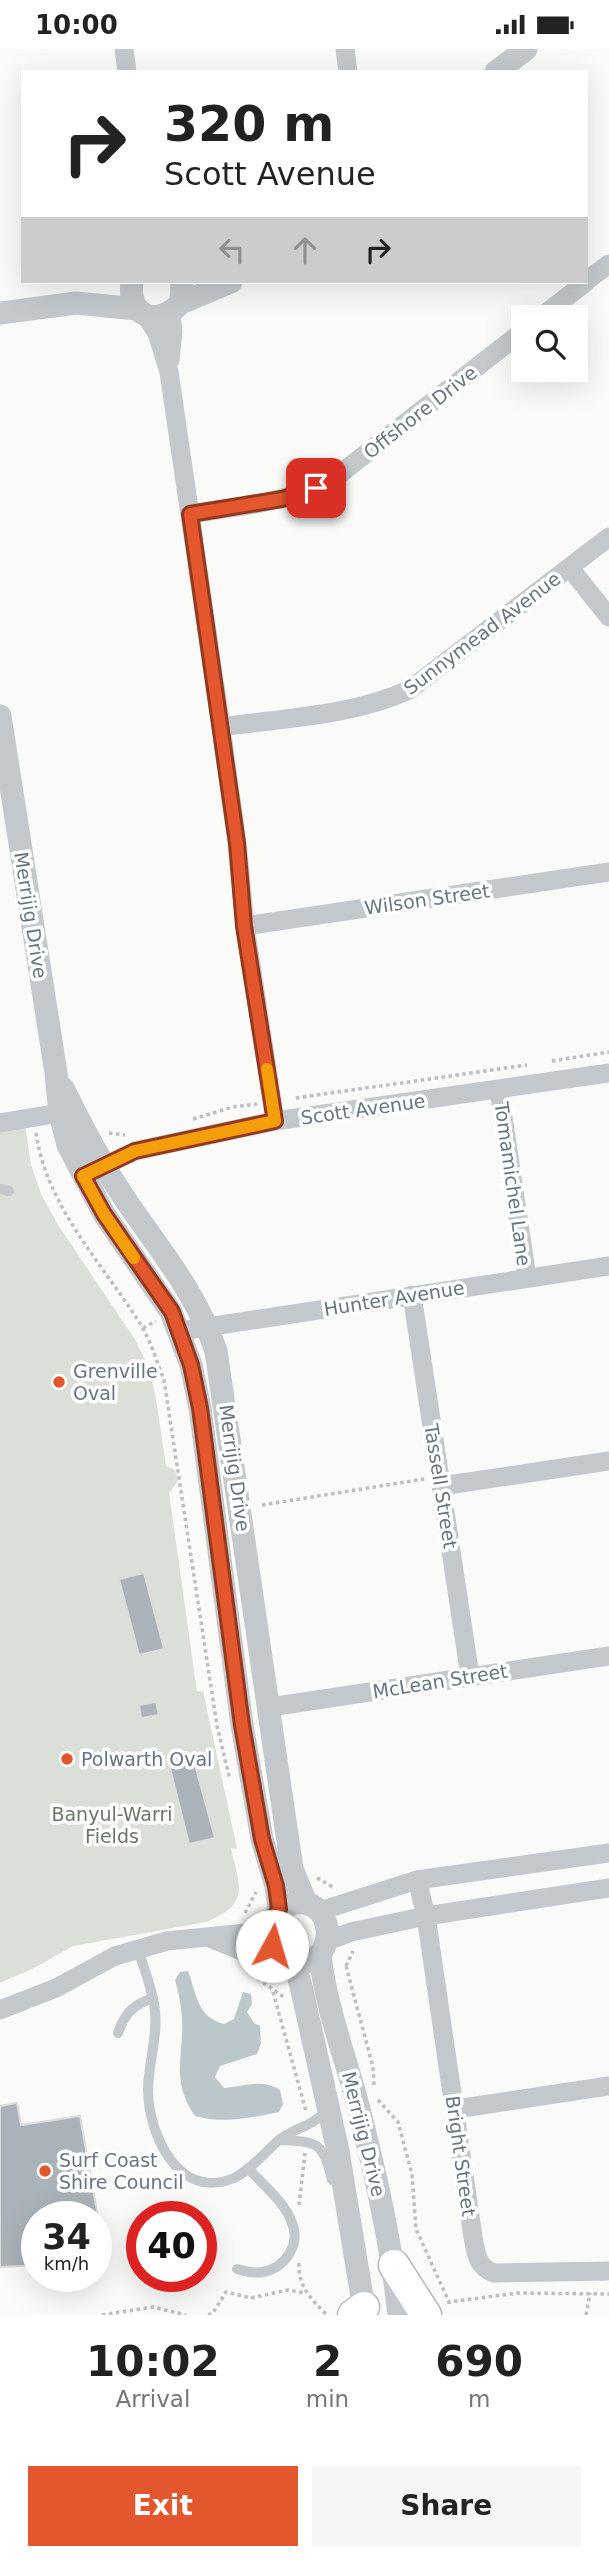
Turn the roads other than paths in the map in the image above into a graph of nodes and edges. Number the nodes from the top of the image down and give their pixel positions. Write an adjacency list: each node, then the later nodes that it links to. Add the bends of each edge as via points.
1 (124, 49): 4 (street)
2 (345, 49): 5 (street)
3 (526, 49): 6 (street)
4 (127, 70)
5 (348, 70)
6 (499, 70)
7 (609, 264): 8 (street)
8 (588, 280)
9 (125, 284): 14 (street)
10 (130, 284): 17 (street)
11 (225, 284): 13 (street)
12 (583, 284): 15 (street)
13 (178, 299): 17 (street, via 154,317); 19 (street)
14 (76, 303): 16 (street); 17 (street)
15 (556, 305)
16 (0, 313)
17 (142, 313): 19 (street, via 158,334)
18 (511, 340): 20 (street, Offshore Drive, via 316,488 282,499)
19 (169, 372): 20 (street)
20 (190, 514): 25 (street)
21 (609, 537): 22 (street, Sunnymead Avenue)
22 (570, 568): 23 (street); 25 (street, Sunnymead Avenue, via 409,690 350,709)
23 (609, 617)
24 (0, 716): 26 (street, Merrijig Drive)
25 (222, 727): 28 (street)
26 (7, 811): 29 (street, Merrijig Drive)
27 (609, 872): 28 (street, Wilson Street)
28 (244, 926): 33 (street)
29 (56, 1073): 32 (street, Merrijig Drive); 35 (street, Merrijig Drive)
30 (609, 1073): 31 (street, Scott Avenue)
31 (499, 1090): 33 (street, Scott Avenue); 38 (street, Tomamichel Lane)
32 (60, 1113): 34 (street); 36 (street, Merrijig Drive)
33 (275, 1121): 35 (street, Scott Avenue, via 135,1151)
34 (0, 1123)
35 (104, 1165): 36 (street, Scott Avenue); 40 (street, Merrijig Drive, via 175,1267)
36 (83, 1176): 41 (street, Merrijig Drive)
37 (609, 1266): 38 (street, Hunter Avenue)
38 (527, 1278): 39 (street, Hunter Avenue)
39 (412, 1295): 40 (street, Hunter Avenue); 43 (street, Tassell Street)
40 (208, 1326): 41 (street, Hunter Avenue); 46 (street, Merrijig Drive, via 221,1371)
41 (180, 1331): 51 (street, Merrijig Drive, via 200,1408 242,1725 262,1839 276,1886)
42 (609, 1461): 43 (street)
43 (440, 1481): 45 (street, Tassell Street)
44 (609, 1656): 45 (street, McLean Street)
45 (470, 1676): 46 (street, McLean Street)
46 (270, 1707): 50 (street, Merrijig Drive, via 292,1869)
47 (609, 1853): 48 (street)
48 (417, 1880): 50 (street); 52 (street, Bright Street)
49 (609, 1888): 52 (street)
50 (313, 1907): 51 (street, via 296,1902); 55 (street, Merrijig Drive, via 328,1931)
51 (276, 1913): 53 (street, via 246,1933); 56 (street, Merrijig Drive, via 269,1936 272,1946)
52 (426, 1916): 55 (street, via 351,1932); 62 (street, Bright Street)
53 (207, 1938): 54 (street); 56 (street, via 249,1954)
54 (138, 1948): 57 (lane); 58 (street)
55 (324, 1948): 56 (street, via 310,1961); 66 (street, Merrijig Drive, via 326,1993 366,2138)
56 (289, 1962): 61 (street, Merrijig Drive, via 302,1986)
57 (153, 1998): 59 (lane, via 128,2011); 64 (lane, via 155,2028 148,2089 156,2137 181,2171 201,2181 223,2181)
58 (0, 2010)
59 (118, 2033)
60 (609, 2087): 62 (street)
61 (329, 2109): 63 (lane, via 313,2124); 65 (street, Merrijig Drive)
62 (455, 2109): 68 (street, Bright Street, via 475,2251 485,2270)
63 (279, 2140): 64 (lane); 65 (lane, via 307,2140 325,2156)
64 (248, 2168): 67 (lane, via 286,2210 295,2236 292,2250 274,2269)
65 (353, 2247): 70 (street, Merrijig Drive)
66 (394, 2265): 69 (main road); 71 (street, Merrijig Drive)
67 (237, 2269)
68 (609, 2271)
69 (438, 2309)
70 (361, 2313)
71 (400, 2315)

